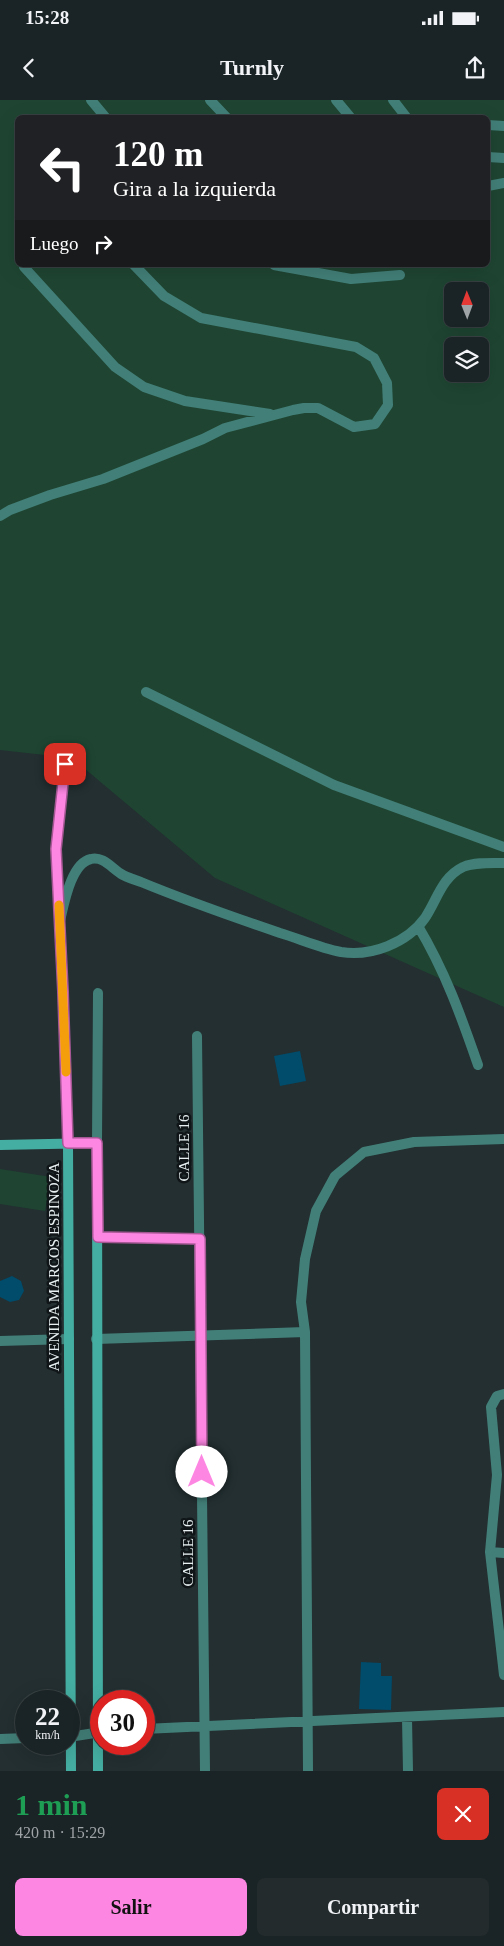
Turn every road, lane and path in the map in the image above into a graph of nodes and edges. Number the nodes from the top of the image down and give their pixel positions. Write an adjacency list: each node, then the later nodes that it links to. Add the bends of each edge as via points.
1 (91, 100): 5 (street)
2 (210, 100): 6 (street)
3 (336, 100): 7 (street)
4 (393, 100): 8 (street)
5 (104, 115)
6 (224, 115)
7 (348, 115)
8 (405, 115)
9 (490, 125): 10 (street)
10 (504, 126)
11 (490, 157): 12 (street)
12 (504, 158)
13 (504, 183): 14 (street)
14 (490, 186)
15 (136, 267): 19 (street, via 164,296 201,318 356,347 374,358 387,383 388,405 375,424 354,427 318,408)
16 (285, 267): 18 (street, via 351,279)
17 (24, 268): 19 (street, via 115,366 144,387 185,401)
18 (400, 275)
19 (274, 415): 20 (street, via 225,428 103,479 50,495)
20 (0, 516)
21 (146, 692): 23 (street, via 334,784)
22 (65, 764): 25 (street, AVENIDA MARCOS ESPINOZA, via 56,849)
23 (504, 847)
24 (504, 863): 26 (street, via 477,864 458,870 447,880)
25 (60, 921): 26 (street, via 77,870 84,861 92,858 102,859 122,874 205,908 331,950 354,953 374,950 401,939); 31 (street, AVENIDA MARCOS ESPINOZA)
26 (418, 926): 29 (street, via 454,995)
27 (98, 993): 32 (street)
28 (198, 1036): 35 (street, CALLE 16)
29 (478, 1065)
30 (504, 1139): 36 (street, via 414,1142 364,1152 335,1176 316,1211 305,1259)
31 (68, 1143): 32 (street); 33 (street); 38 (street, AVENIDA MARCOS ESPINOZA)
32 (97, 1143): 34 (street)
33 (0, 1145)
34 (98, 1237): 35 (street); 39 (street)
35 (200, 1239): 37 (street, CALLE 16)
36 (304, 1332): 37 (street); 51 (street)
37 (201, 1336): 39 (street); 52 (street, CALLE 16)
38 (70, 1339): 40 (street); 47 (street, AVENIDA MARCOS ESPINOZA)
39 (96, 1339): 48 (street)
40 (0, 1341)
41 (504, 1394): 42 (street, via 497,1396 490,1407)
42 (500, 1475): 43 (street)
43 (490, 1552): 44 (street); 45 (street)
44 (504, 1553)
45 (502, 1637): 46 (street)
46 (504, 1675)
47 (70, 1690)
48 (100, 1690)
49 (504, 1712): 50 (street)
50 (407, 1718): 51 (street); 62 (street)
51 (307, 1722): 52 (street); 61 (street)
52 (204, 1726): 53 (street); 60 (street, CALLE 16)
53 (155, 1729)
54 (15, 1738): 55 (street)
55 (0, 1739)
56 (71, 1755): 58 (street, AVENIDA MARCOS ESPINOZA)
57 (99, 1755): 59 (street)
58 (71, 1771)
59 (98, 1771)
60 (205, 1771)
61 (308, 1771)
62 (408, 1771)

